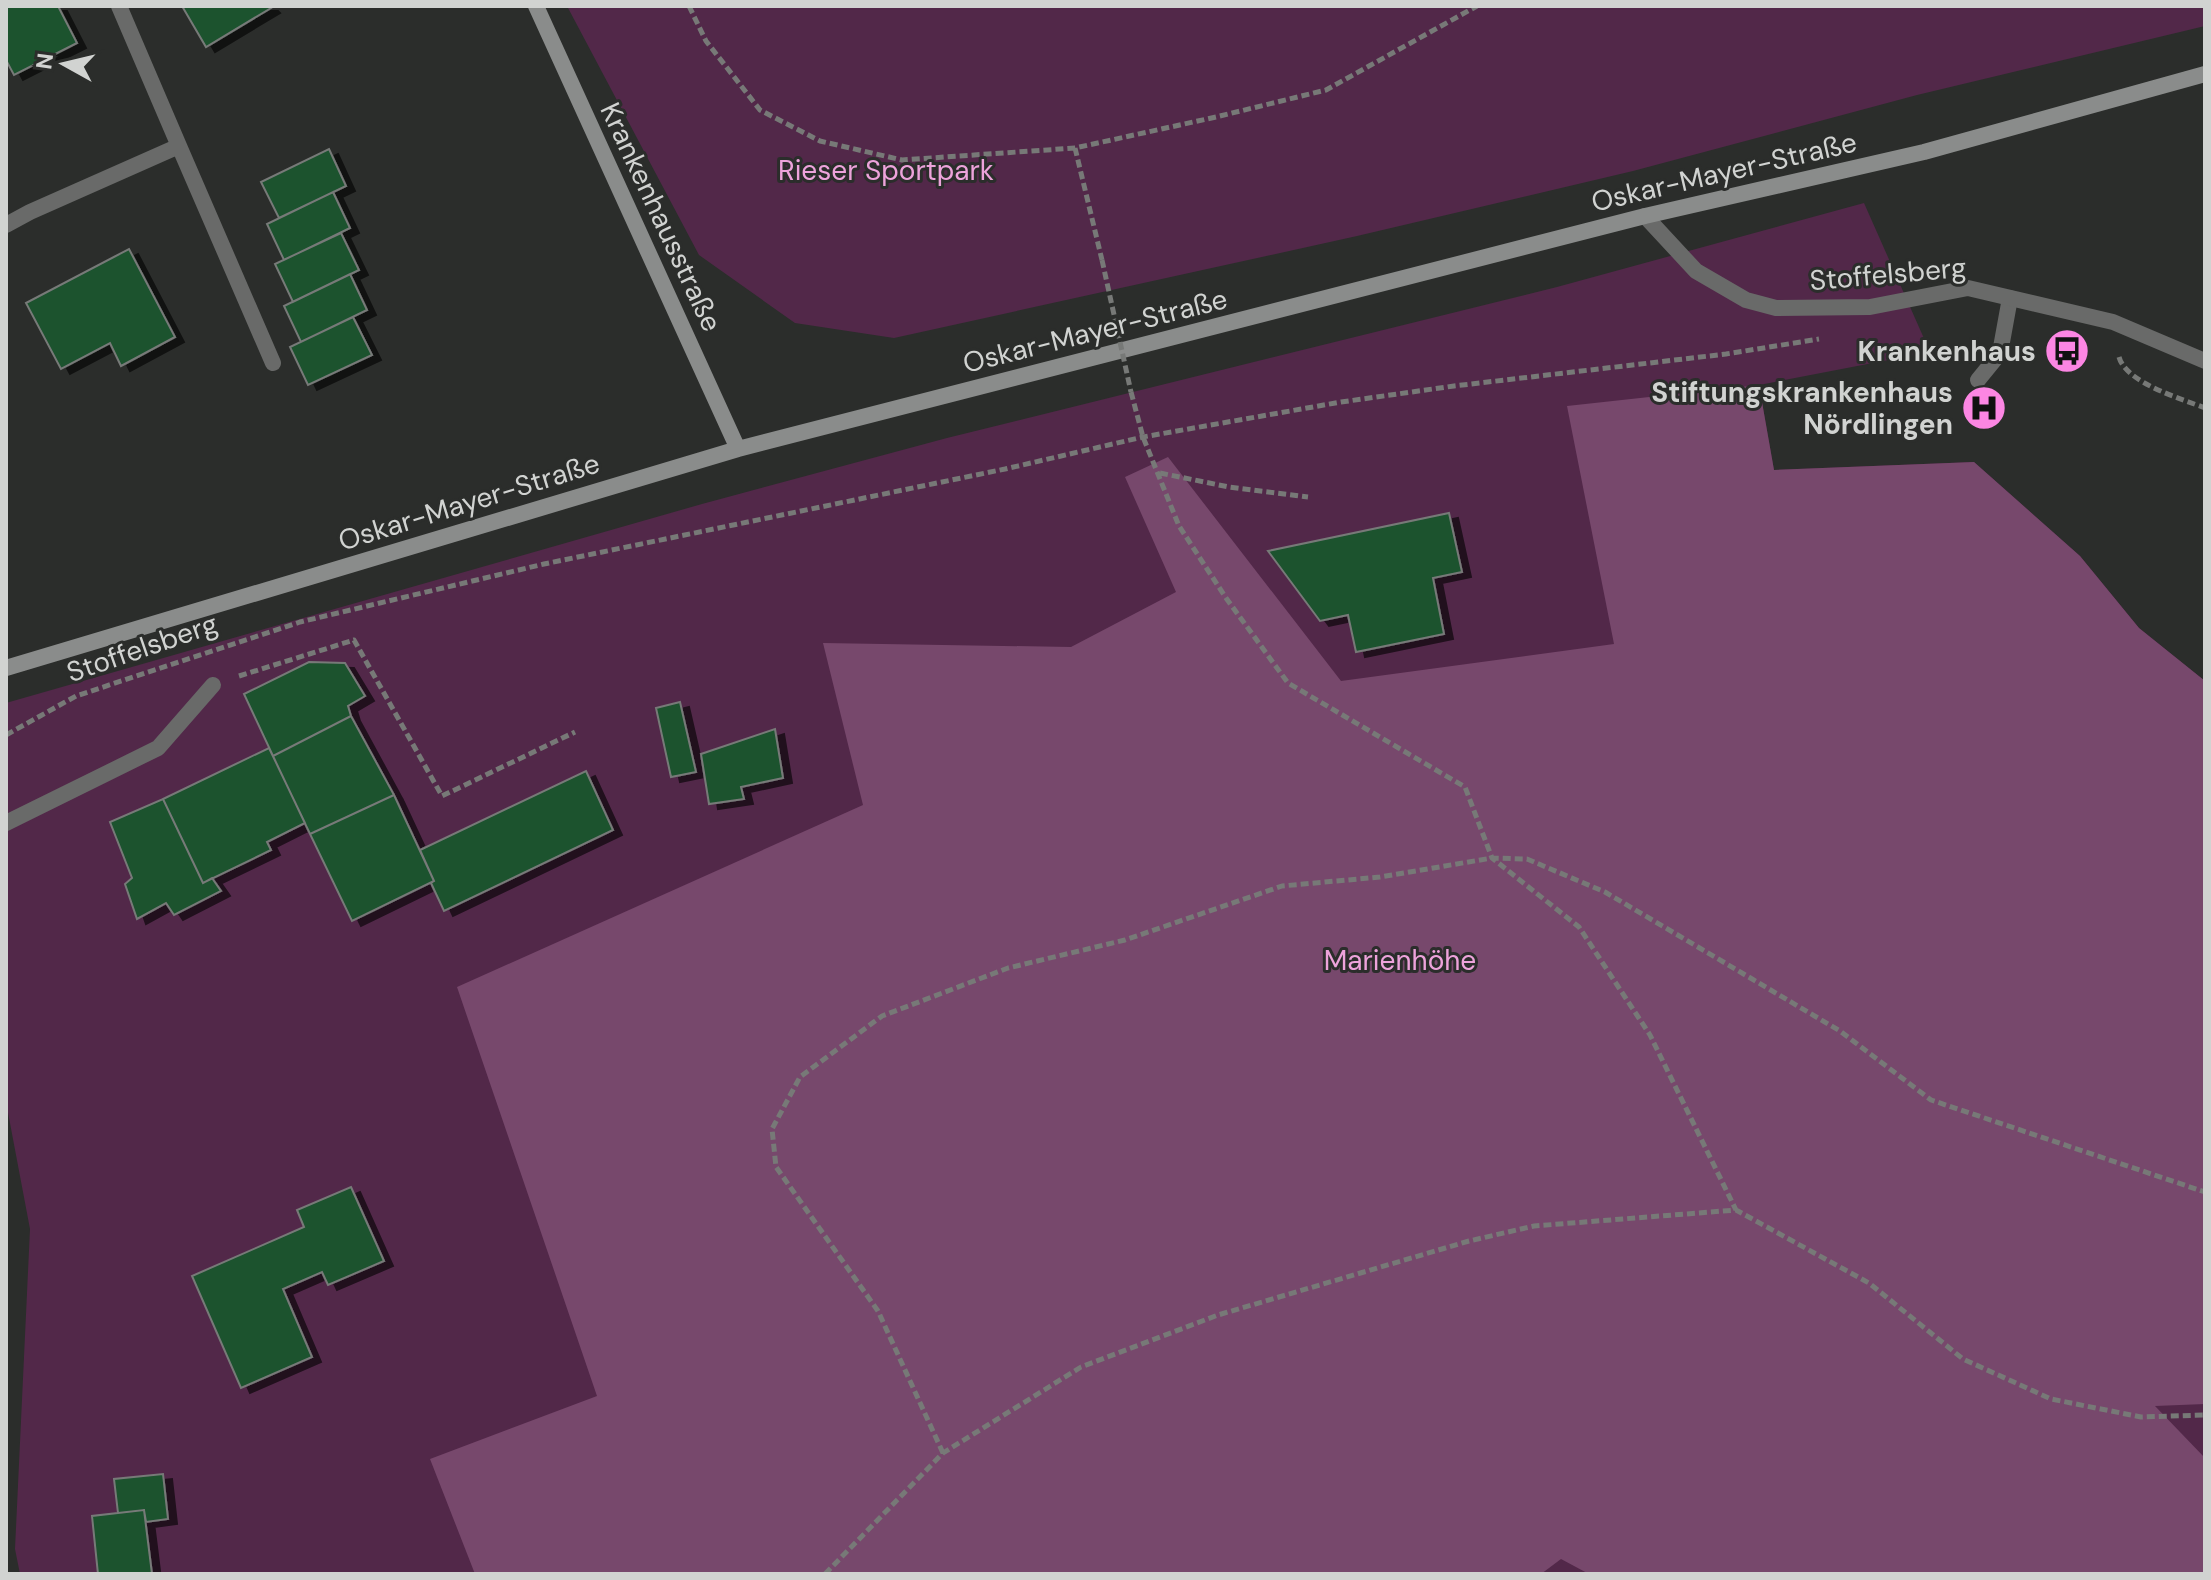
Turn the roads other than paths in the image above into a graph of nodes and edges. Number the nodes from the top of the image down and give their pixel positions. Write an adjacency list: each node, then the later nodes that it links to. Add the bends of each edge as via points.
1 (119, 6): 4 (street)
2 (536, 6): 11 (main road, Krankenhausstraße)
3 (2205, 74): 5 (main road, Oskar-Mayer-Straße, via 1924,152)
4 (179, 146): 6 (street); 9 (street)
5 (1645, 216): 7 (street, Stoffelsberg, via 1696,271 1746,300 1776,308 1870,307 1968,288); 11 (main road, Oskar-Mayer-Straße)
6 (6, 225)
7 (2010, 298): 8 (street, Stoffelsberg, via 2113,322); 10 (street, via 2000,353)
8 (2205, 361)
9 (273, 363)
10 (1978, 380)
11 (738, 449): 12 (main road, Oskar-Mayer-Straße)
12 (6, 668)
13 (213, 685): 14 (street, Stoffelsberg, via 158,748)
14 (6, 823)

